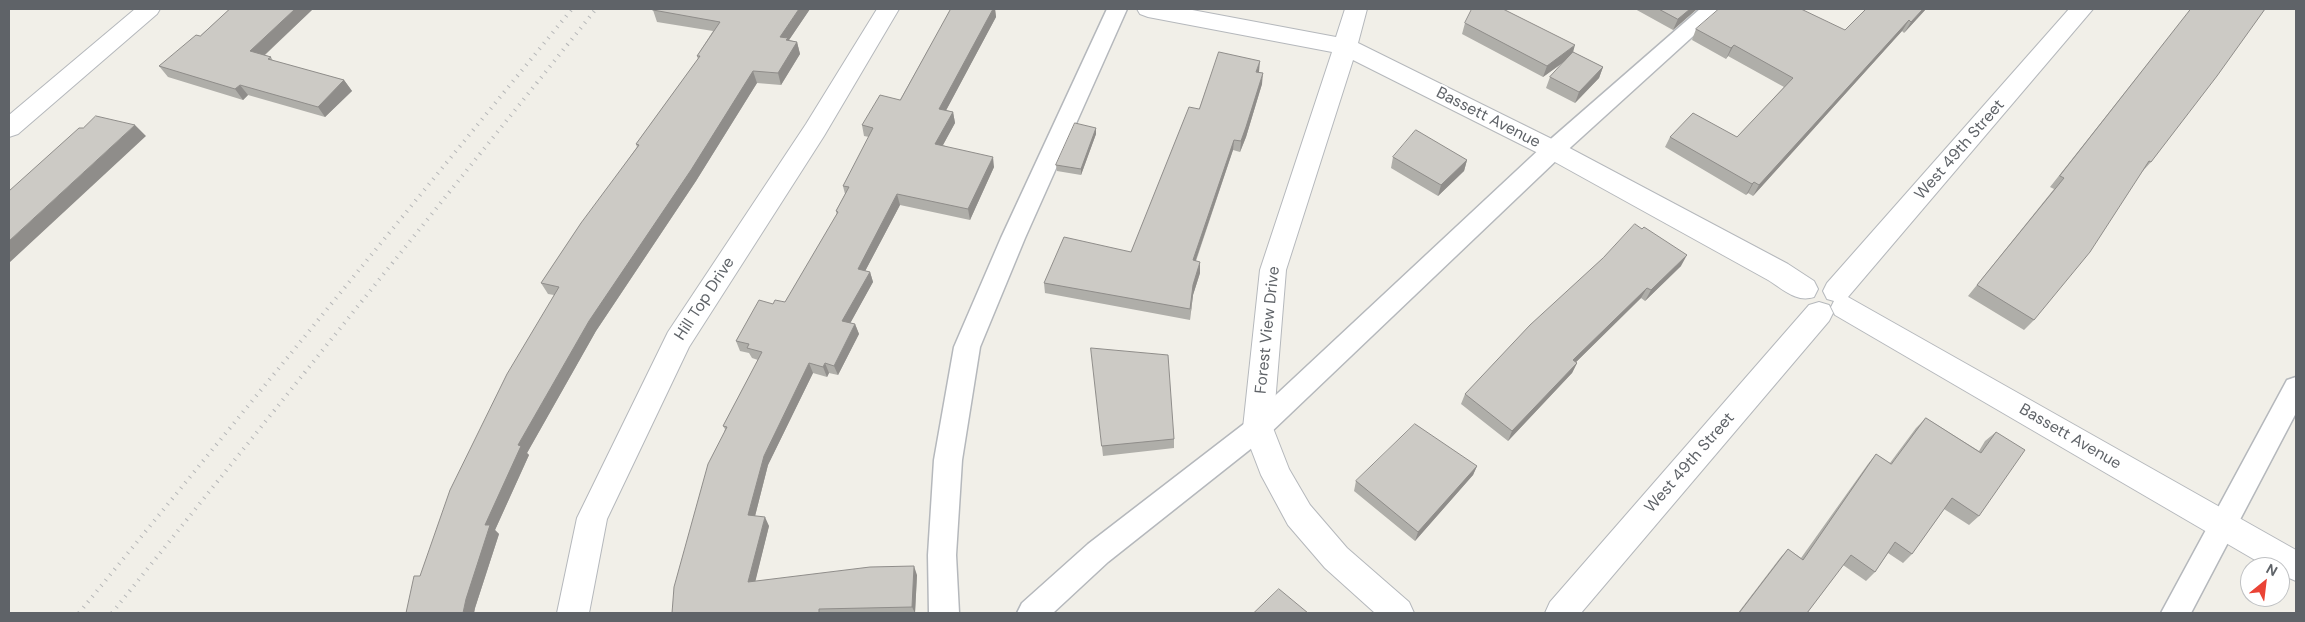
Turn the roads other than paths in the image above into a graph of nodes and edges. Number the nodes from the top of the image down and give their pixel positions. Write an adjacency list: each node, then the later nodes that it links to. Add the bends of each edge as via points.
1 (149, 9): 9 (street)
2 (888, 9): 16 (street, Hill Top Drive, via 815,130 678,340 592,518)
3 (1117, 9): 17 (lane, via 967,348 948,460 942,555)
4 (1148, 9): 8 (street, Bassett Avenue)
5 (1356, 9): 8 (street, Forest View Drive)
6 (1713, 9): 10 (lane)
7 (2082, 9): 11 (street, West 49th Street)
8 (1346, 47): 10 (street, Bassett Avenue); 13 (street, Forest View Drive, via 1273,270)
9 (9, 128)
10 (1553, 150): 11 (street, Bassett Avenue); 13 (lane)
11 (1826, 300): 14 (street, Bassett Avenue); 20 (street, West 49th Street)
12 (2296, 388): 14 (lane)
13 (1258, 428): 18 (lane, via 1098,553); 19 (street, Forest View Drive, via 1276,475 1299,515 1336,558)
14 (2222, 524): 15 (street, Bassett Avenue); 21 (lane)
15 (2296, 567)
16 (573, 613)
17 (944, 613)
18 (1032, 613)
19 (1398, 613)
20 (1561, 613)
21 (2176, 613)

